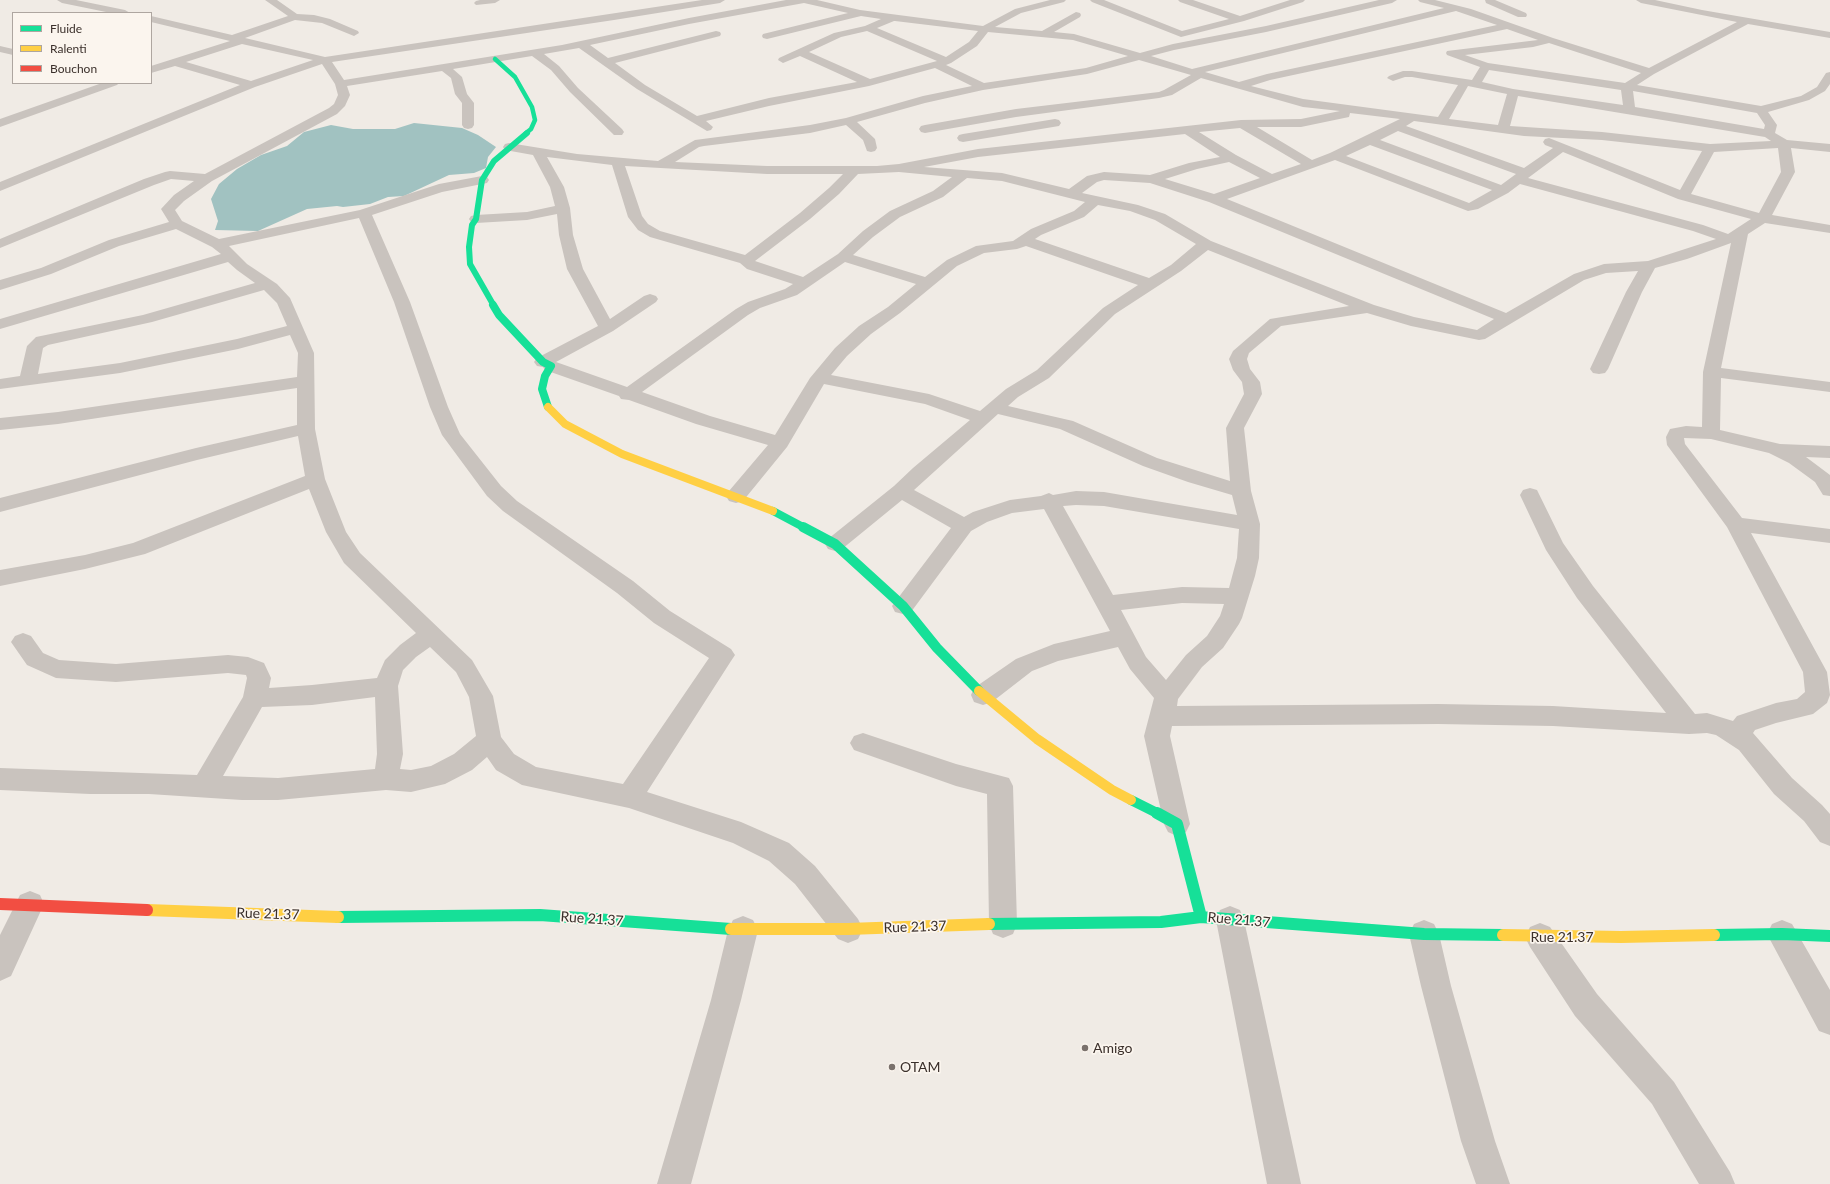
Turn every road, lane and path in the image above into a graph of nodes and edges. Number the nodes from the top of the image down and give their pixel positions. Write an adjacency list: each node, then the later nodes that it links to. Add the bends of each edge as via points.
1 (62, 0): 24 (street)
2 (270, 0): 28 (street)
3 (495, 0): 18 (street)
4 (720, 0): 53 (street)
5 (766, 0): 20 (street)
6 (803, 0): 19 (street); 20 (street)
7 (839, 0): 19 (street)
8 (1061, 0): 36 (street, via 1012,13)
9 (1095, 0): 34 (street)
10 (1205, 0): 16 (street)
11 (1300, 0): 21 (street)
12 (1392, 0): 37 (street)
13 (1423, 0): 23 (street)
14 (1641, 0): 32 (street)
15 (1489, 1): 33 (street, via 1532,21)
16 (1188, 2): 26 (street)
17 (1258, 2): 21 (street)
18 (478, 3)
19 (820, 3): 25 (street)
20 (776, 5): 45 (street)
21 (1280, 6): 31 (street)
22 (1242, 7): 26 (street)
23 (1455, 8): 33 (street); 46 (street)
24 (119, 12)
25 (860, 13): 29 (street); 42 (street)
26 (1224, 14): 31 (street); 34 (street)
27 (1076, 16): 41 (street)
28 (294, 17): 38 (street, via 326,21); 43 (street)
29 (895, 18): 35 (street); 36 (street)
30 (152, 19): 43 (street)
31 (1240, 19): 34 (street, via 1184,33)
32 (1748, 20): 39 (street); 61 (street)
33 (1510, 25): 44 (street); 70 (street)
34 (1163, 27)
35 (868, 28): 50 (street, via 838,34); 57 (street)
36 (985, 29): 41 (street); 57 (street, via 972,44)
37 (1266, 29): 46 (street); 51 (street)
38 (354, 33)
39 (1828, 33)
40 (716, 34): 56 (street)
41 (1044, 34): 51 (street, via 1074,37)
42 (767, 36)
43 (238, 39): 53 (street); 55 (street)
44 (1549, 40): 58 (street, via 1450,54); 61 (street)
45 (581, 44): 49 (street); 56 (street)
46 (1309, 44): 62 (street)
47 (0, 49): 48 (street)
48 (12, 52)
49 (534, 52): 52 (street); 90 (street, via 555,68)
50 (800, 52): 54 (street); 65 (street)
51 (1136, 56): 62 (street); 72 (street, via 1087,71)
52 (495, 59): 59 (street); 98 (street, via 515,77 532,107 535,120 531,129)
53 (325, 60): 67 (street); 69 (street)
54 (783, 60)
55 (175, 62): 60 (street); 69 (street)
56 (607, 62): 78 (street, via 641,87)
57 (941, 62): 65 (street); 72 (street)
58 (1486, 66): 68 (street); 71 (street)
59 (444, 67): 67 (street); 84 (street, via 456,77 461,94 468,103)
60 (152, 70)
61 (1650, 72): 71 (street)
62 (1195, 74): 70 (street); 85 (street, via 1168,93 1159,95 1023,112)
63 (1830, 75): 75 (street, via 1821,90 1805,98)
64 (1393, 78): 68 (street, via 1412,74)
65 (869, 83): 78 (street, via 769,102)
66 (110, 84): 82 (street)
67 (341, 84): 118 (street, via 344,95 342,102 333,111)
68 (1470, 84): 73 (street); 80 (street)
69 (252, 85): 122 (street)
70 (1238, 86): 76 (street, via 1303,103)
71 (1628, 86): 74 (street); 75 (street)
72 (983, 87): 79 (street)
73 (1513, 92): 74 (street); 87 (street)
74 (1630, 110): 92 (street)
75 (1761, 110): 92 (street, via 1771,125)
76 (1362, 111): 77 (street); 83 (street, via 1301,123)
77 (1412, 117): 80 (street); 86 (street)
78 (696, 120): 94 (street)
79 (848, 120): 94 (street, via 810,129); 100 (street, via 869,139)
80 (1442, 120): 87 (street)
81 (1064, 121): 93 (street)
82 (0, 122)
83 (1241, 124): 89 (street); 112 (street)
84 (468, 125)
85 (949, 125): 88 (street); 93 (street)
86 (1397, 127): 95 (street); 106 (street)
87 (1498, 128): 91 (street); 106 (street)
88 (925, 129)
89 (1187, 130): 105 (street); 108 (street)
90 (618, 132)
91 (1524, 132): 96 (street); 99 (street)
92 (1769, 134): 97 (street)
93 (963, 138): 105 (street)
94 (727, 139): 111 (street, via 695,144)
95 (1369, 140): 107 (street); 123 (street)
96 (1645, 140): 101 (street); 103 (street)
97 (1784, 144): 101 (street); 102 (street); 130 (street, via 1788,172)
98 (508, 147): 104 (street); 121 (street, via 494,161)
99 (1562, 147): 114 (street); 117 (street)
100 (871, 148)
101 (1710, 148): 125 (street)
102 (1830, 148)
103 (1635, 150)
104 (538, 152): 110 (street); 128 (street, via 557,187)
105 (978, 152): 113 (street)
106 (1468, 153): 117 (street)
107 (1335, 156): 112 (street); 123 (street, via 1462,206 1473,206)
108 (1231, 158): 119 (street); 120 (street)
109 (1625, 159): 114 (street)
110 (617, 161): 111 (street); 140 (street, via 635,217 644,227 654,234)
111 (660, 165): 115 (street)
112 (1312, 165): 119 (street)
113 (899, 168): 115 (street); 116 (street)
114 (1616, 169): 125 (street)
115 (853, 171): 140 (street, via 805,216)
116 (966, 173): 124 (street, via 1002,177); 139 (street, via 938,194 895,214)
117 (1520, 176): 123 (street); 134 (street)
118 (207, 178): 132 (street, via 178,198 168,209); 136 (street, via 170,175 148,182)
119 (1270, 178): 126 (street)
120 (1151, 179): 124 (street, via 1104,176 1092,179); 126 (street)
121 (482, 180): 129 (street, via 438,188); 131 (street)
122 (1, 186)
123 (1503, 190)
124 (1072, 194): 127 (street)
125 (1683, 196): 130 (street)
126 (1214, 199): 149 (street)
127 (1095, 200): 135 (street, via 1079,214); 137 (street, via 1160,217)
128 (562, 208): 131 (street, via 526,216); 151 (street, via 575,269)
129 (364, 212): 138 (street); 200 (street, via 402,302 438,407 451,435 494,491 510,506 625,587 662,617 723,655)
130 (1763, 218): 133 (street); 134 (street)
131 (476, 219): 153 (street, via 472,225 469,247 470,264 499,315)
132 (177, 224): 138 (street); 146 (street, via 114,243 46,272)
133 (1830, 229)
134 (1735, 235): 141 (street); 155 (street)
135 (1023, 240): 143 (street, via 1011,247 993,247 971,252 952,263); 145 (street)
136 (0, 244)
137 (1206, 244): 145 (street, via 1176,268); 148 (street)
138 (224, 250): 144 (street, via 242,267); 150 (street)
139 (843, 257): 142 (street); 143 (street)
140 (748, 260): 142 (street, via 752,266)
141 (1649, 265): 149 (street, via 1604,268 1579,277); 154 (street)
142 (806, 283): 161 (street, via 791,292 742,312)
143 (928, 283): 156 (street, via 865,330 841,352)
144 (267, 284): 152 (street, via 284,301); 157 (street, via 146,319 42,341 34,346)
145 (1150, 284): 162 (street, via 1109,311 1043,374 1012,393)
146 (0, 285)
147 (650, 299): 151 (street)
148 (1368, 308): 149 (street, via 1411,321 1479,335); 172 (street, via 1276,322 1241,351 1238,359 1251,382 1253,394 1235,428)
149 (1508, 319)
150 (0, 324)
151 (607, 328): 153 (street)
152 (296, 329): 157 (street, via 238,344 120,368); 158 (street, via 306,353)
153 (547, 364): 161 (street); 174 (street, via 542,389 544,397 547,406 565,424 622,454)
154 (1599, 369)
155 (1712, 372): 160 (street); 165 (street)
156 (819, 378): 162 (street, via 918,396); 166 (street)
157 (28, 381): 159 (street)
158 (307, 381): 163 (street, via 58,418); 164 (street)
159 (0, 384)
160 (1830, 387)
161 (627, 395): 166 (street)
162 (989, 413): 171 (street, via 920,472); 172 (street, via 1066,425 1150,462)
163 (0, 424)
164 (306, 428): 169 (street); 176 (street)
165 (1711, 433): 167 (street); 178 (street, via 1677,433 1676,445)
166 (780, 443): 174 (street)
167 (1776, 449): 168 (street); 170 (street, via 1796,459 1822,478)
168 (1830, 452)
169 (315, 479): 182 (street, via 138,549); 186 (street, via 336,532 352,558)
170 (1830, 490)
171 (902, 491): 179 (street); 181 (street)
172 (1241, 491): 177 (street)
173 (1530, 495): 193 (street, via 1553,545 1585,592)
174 (736, 496): 181 (street, via 788,518)
175 (1049, 500): 177 (street, via 1104,499); 179 (street, via 1010,507 980,517); 184 (street)
176 (0, 505)
177 (1250, 524): 183 (street, via 1248,558)
178 (1736, 524): 180 (street); 194 (street, via 1815,672 1818,696 1804,707 1746,723)
179 (964, 526): 185 (street)
180 (1830, 536)
181 (835, 544): 185 (street)
182 (0, 578)
183 (1237, 596): 184 (street, via 1182,595); 192 (street, via 1231,618 1215,642 1194,661)
184 (1106, 604): 187 (street)
185 (903, 606): 190 (street, via 937,648)
186 (431, 634): 189 (street, via 393,666); 195 (street, via 464,666 481,696)
187 (1123, 636): 190 (street, via 1054,653 1024,665); 192 (street, via 1138,663 1154,683)
188 (23, 642): 191 (street, via 35,659 56,669 116,673 228,664 248,666 256,669 259,678)
189 (386, 686): 191 (street, via 312,695); 198 (street, via 390,754)
190 (983, 695): 201 (street, via 1037,739 1112,790)
191 (255, 698): 199 (street)
192 (1164, 706): 193 (street, via 1553,716); 201 (street, via 1157,736)
193 (1689, 724): 194 (street, via 1707,723 1722,726)
194 (1736, 734): 202 (street, via 1748,743 1783,786 1813,813)
195 (489, 740): 198 (street, via 463,762 436,776 411,781); 200 (street, via 505,762 531,777)
196 (864, 743): 206 (street, via 956,775 1000,786)
197 (0, 779): 199 (street)
198 (386, 779): 199 (street, via 278,788)
199 (204, 786)
200 (629, 797): 207 (street, via 741,834 779,852 806,875)
201 (1177, 824): 205 (street)
202 (1830, 834)
203 (0, 904): 204 (street, Rue 21.37)
204 (30, 904): 208 (street, Rue 21.37, via 346,917 540,915); 213 (street)
205 (1215, 919): 206 (street, Rue 21.37); 209 (street, Rue 21.37); 216 (street, via 1251,1018 1258,1068)
206 (1003, 924): 207 (street, Rue 21.37)
207 (848, 929): 208 (street, Rue 21.37)
208 (743, 930): 215 (street)
209 (1424, 934): 212 (street, Rue 21.37); 217 (street, via 1478,1140)
210 (1782, 934): 211 (street, Rue 21.37); 212 (street, Rue 21.37); 214 (street)
211 (1830, 936)
212 (1540, 937): 218 (street, via 1586,1005 1663,1093)
213 (0, 966)
214 (1830, 1020)
215 (674, 1184)
216 (1284, 1184)
217 (1493, 1184)
218 (1718, 1184)

